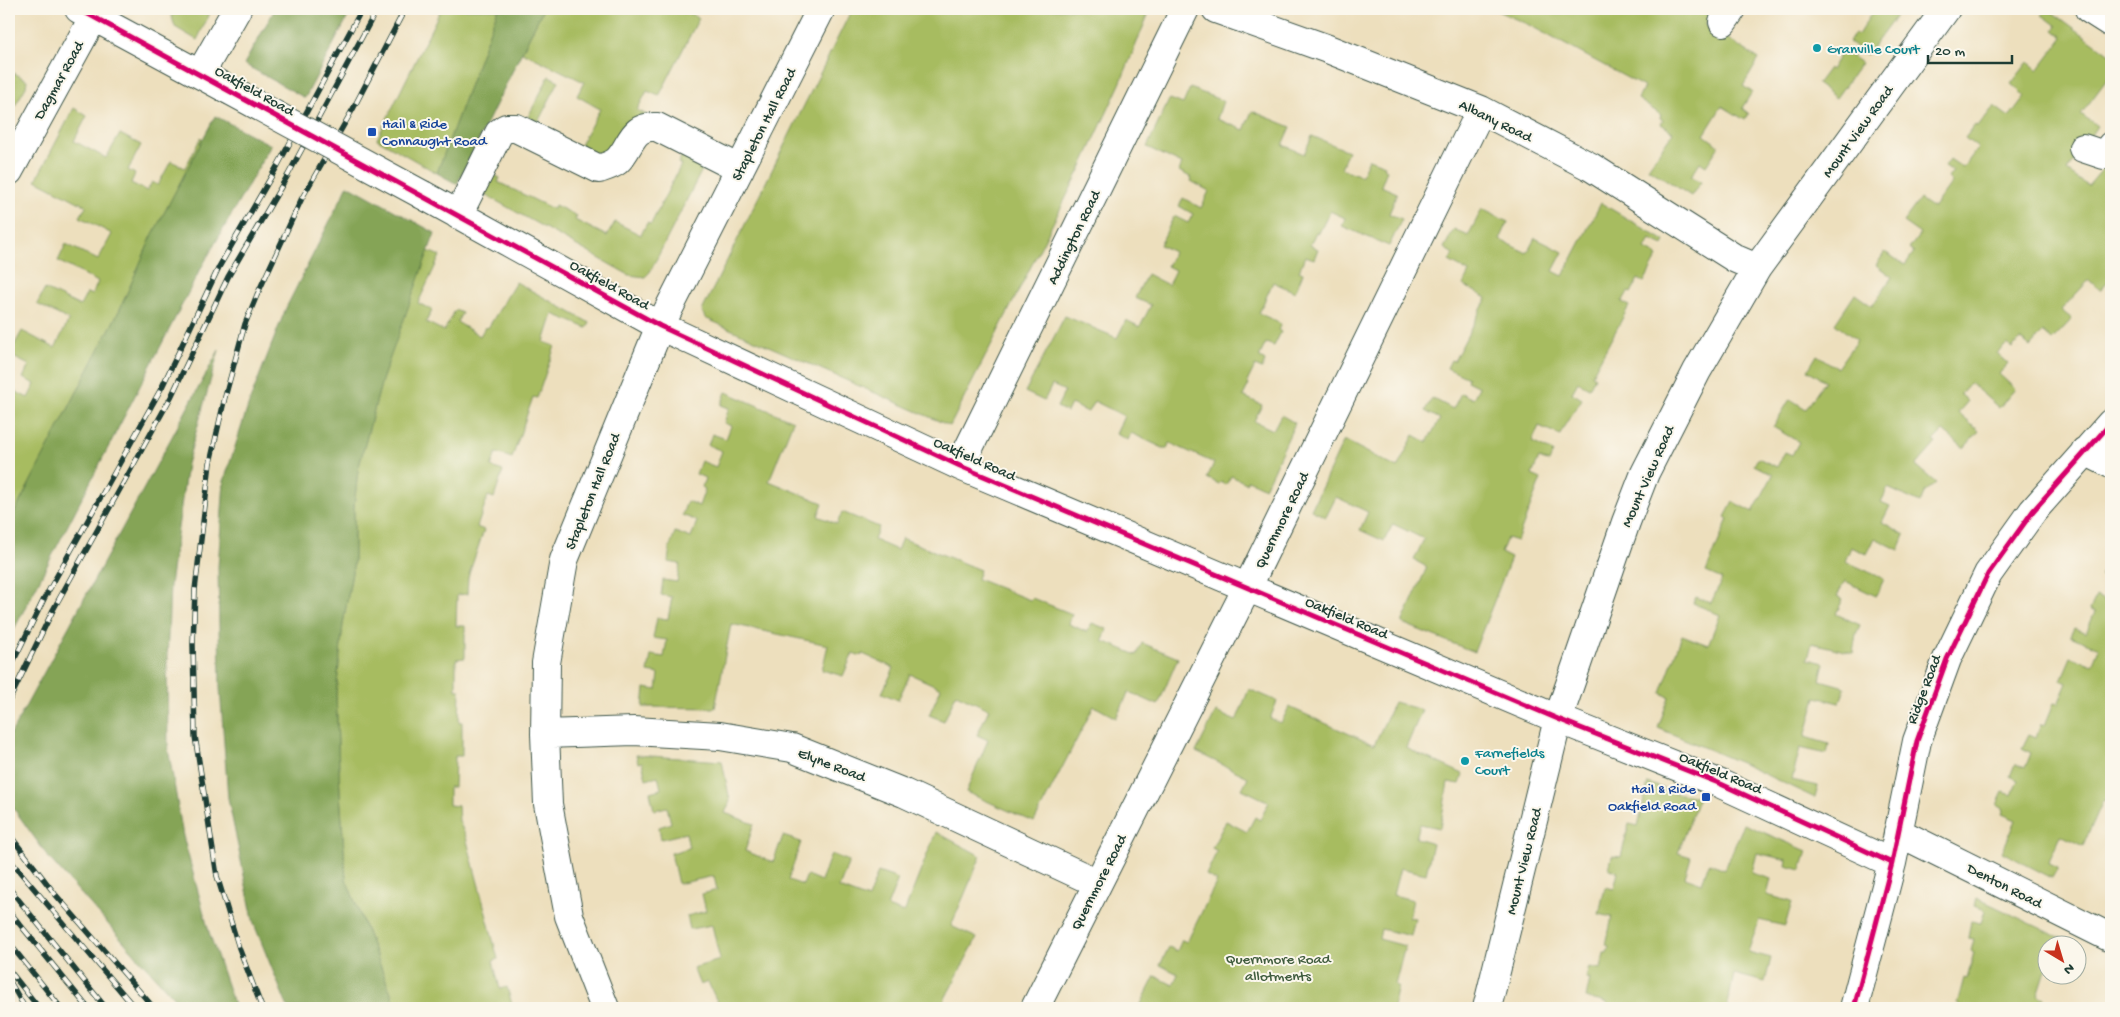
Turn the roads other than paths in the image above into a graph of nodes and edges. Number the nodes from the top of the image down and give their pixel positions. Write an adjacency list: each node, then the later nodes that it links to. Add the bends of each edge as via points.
1 (237, 9): 9 (street)
2 (821, 9): 13 (street, Stapleton Hall Road)
3 (1185, 9): 21 (street, Addington Road)
4 (1216, 9): 10 (street, Albany Road, via 1328,49)
5 (1946, 9): 16 (street, Mount View Road)
6 (2089, 9): 8 (street)
7 (90, 11): 9 (street, Oakfield Road); 14 (street, Dagmar Road)
8 (2111, 23)
9 (200, 74): 15 (street, Oakfield Road, bridge)
10 (1481, 110): 16 (street, Albany Road, via 1590,167 1736,259); 22 (street, Quernmore Road)
11 (2111, 146): 12 (street, via 2104,155)
12 (2083, 148)
13 (740, 168): 15 (street, via 657,128 647,127 638,132 617,160 599,169 516,128 506,128 499,134); 17 (street, Stapleton Hall Road)
14 (9, 171)
15 (458, 215): 17 (street, Oakfield Road)
16 (1757, 268): 23 (street, Mount View Road, via 1696,371 1645,473)
17 (660, 326): 21 (street, Oakfield Road); 24 (street, Stapleton Hall Road, via 564,560 546,663)
18 (2111, 423): 19 (street, Ridge Road)
19 (2085, 451): 20 (street); 25 (street, Ridge Road, via 2033,511 1988,574 1947,659 1916,741)
20 (2111, 464)
21 (960, 466): 22 (street, Oakfield Road)
22 (1247, 588): 23 (street, Oakfield Road); 27 (street, Quernmore Road)
23 (1558, 719): 26 (street, Oakfield Road, via 1721,784); 31 (street, Mount View Road)
24 (545, 734): 27 (street, Elyne Road, via 634,731 720,736 792,748 904,793); 29 (street, Stapleton Hall Road, via 548,804 569,916)
25 (1898, 832): 26 (street, Ridge Road); 28 (street, Denton Road)
26 (1892, 863): 32 (street, Ridge Road)
27 (1097, 883): 30 (street, Quernmore Road)
28 (2111, 938)
29 (604, 1008)
30 (1035, 1008)
31 (1487, 1008)
32 (1854, 1008)

